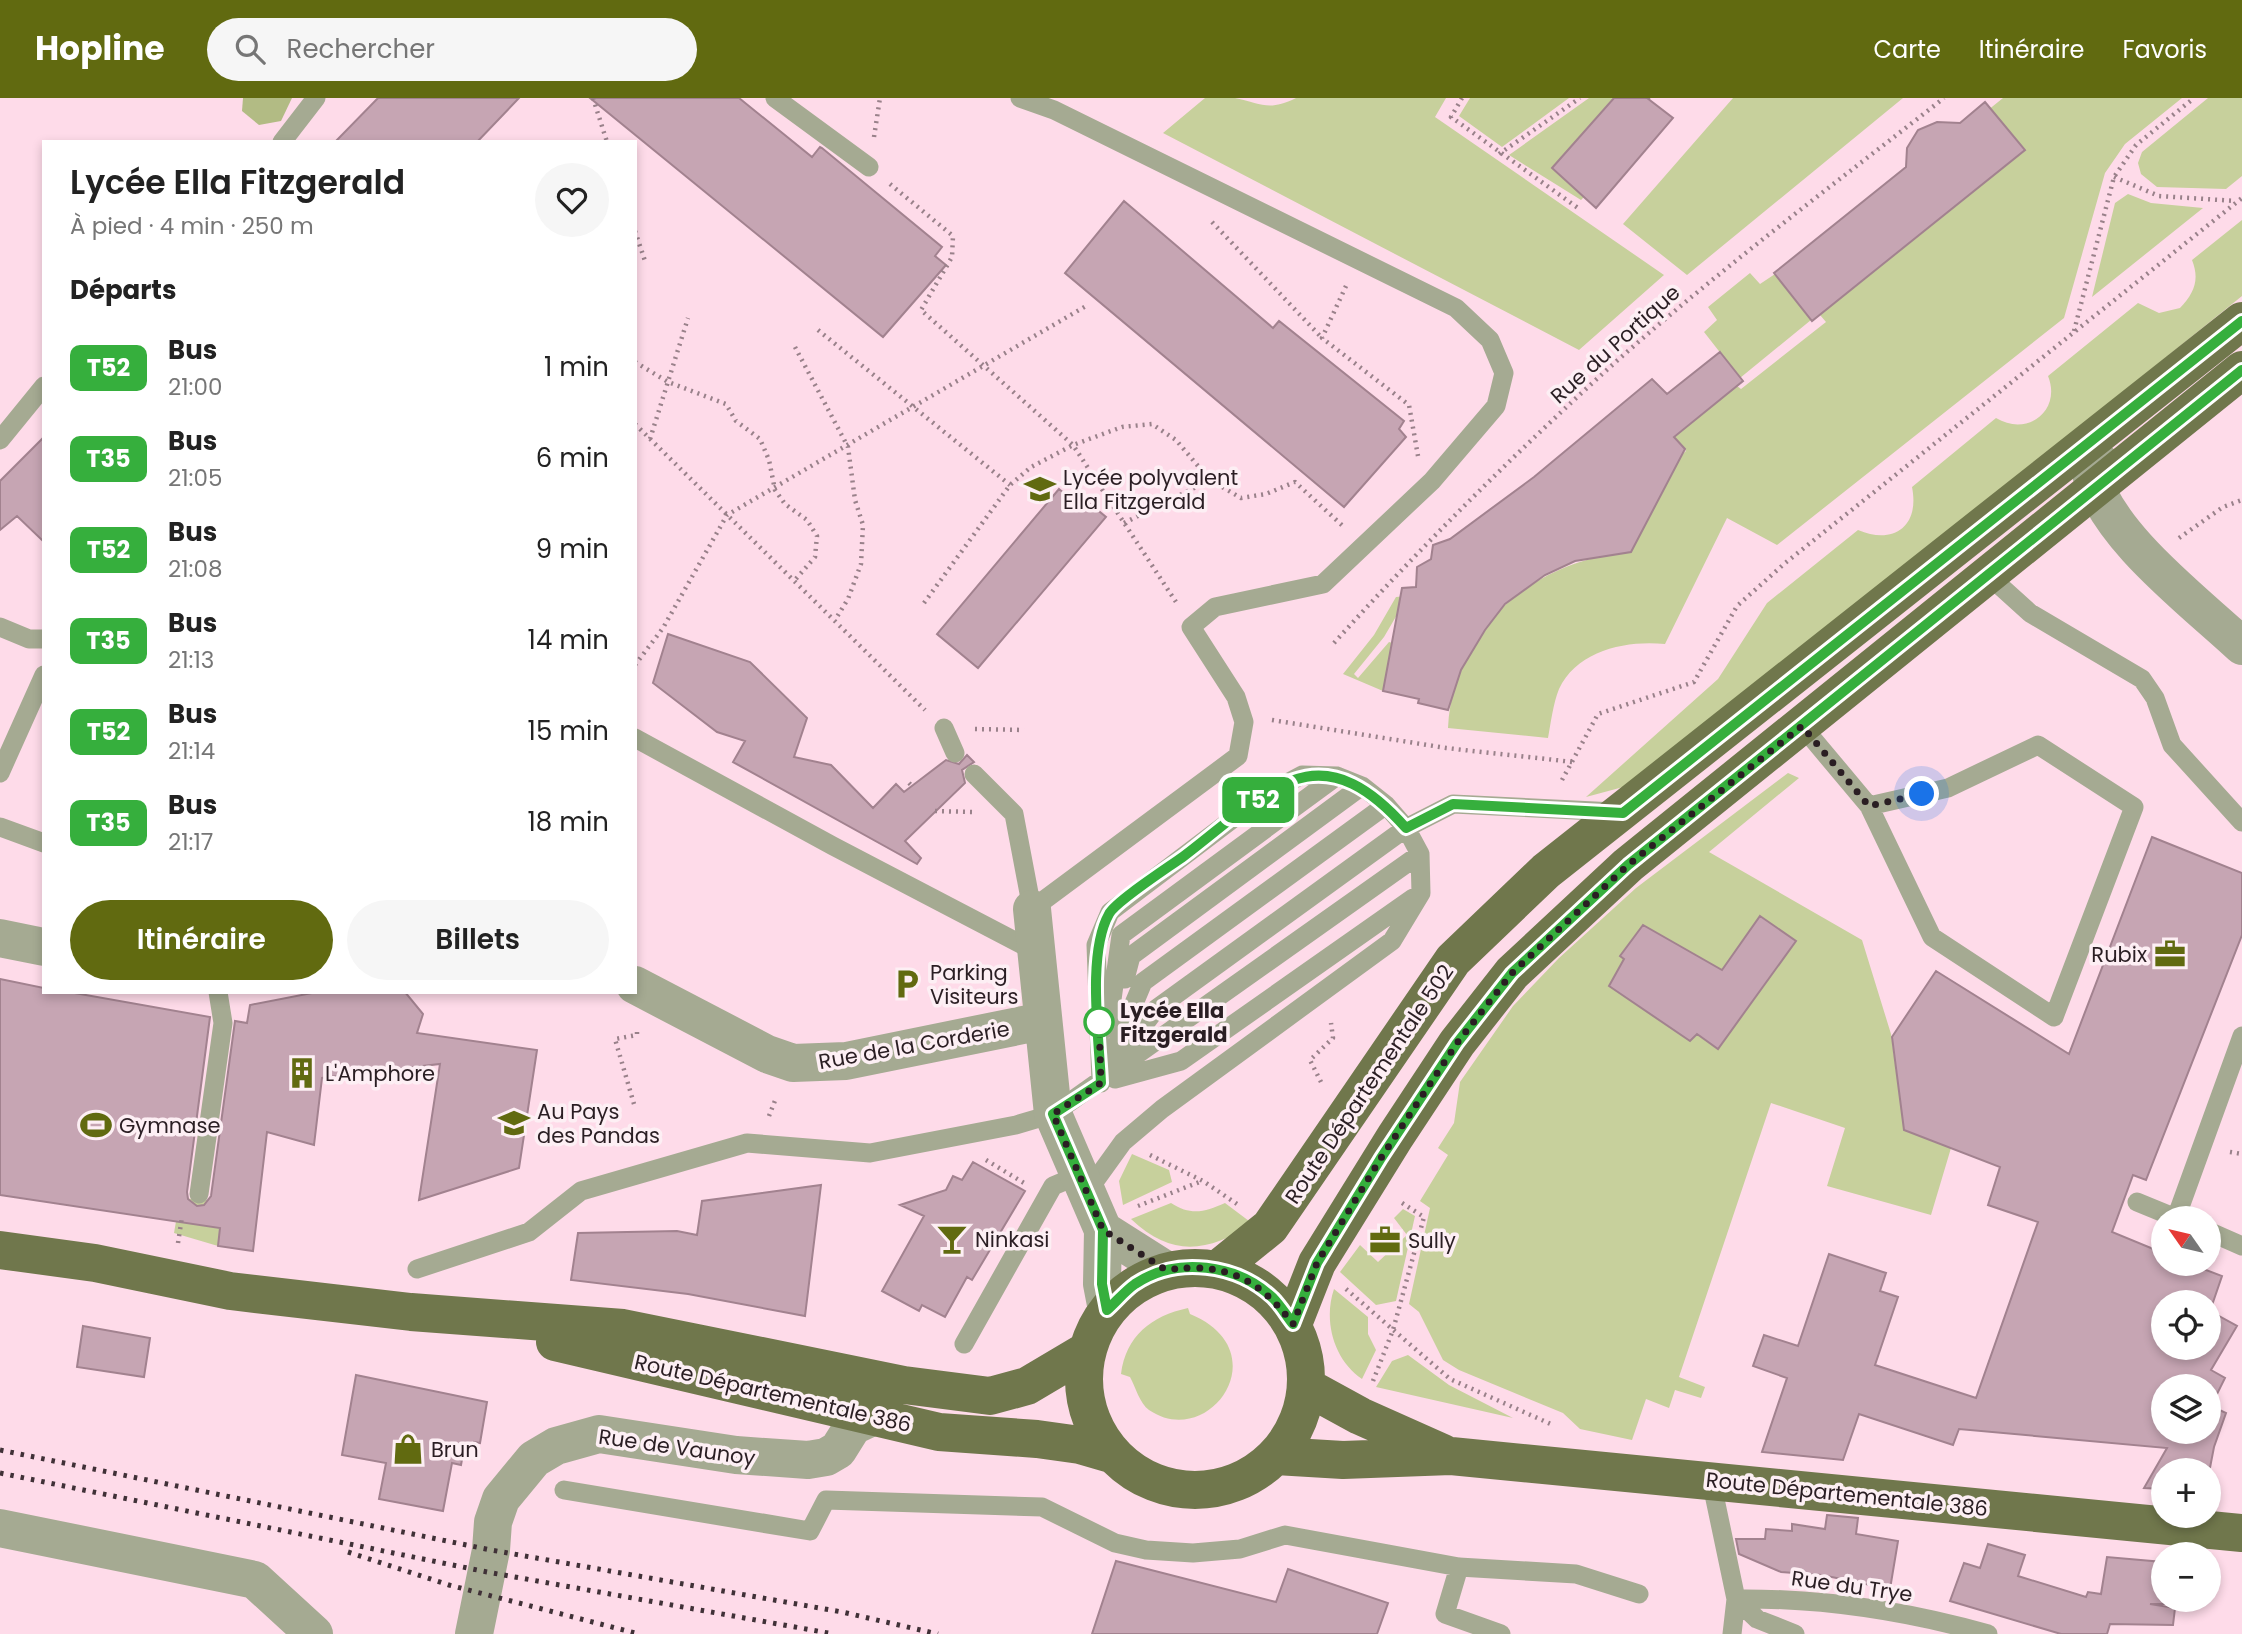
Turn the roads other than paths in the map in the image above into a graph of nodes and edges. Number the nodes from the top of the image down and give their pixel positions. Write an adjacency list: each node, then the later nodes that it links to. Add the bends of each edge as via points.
1 (316, 98): 4 (lane)
2 (775, 98): 5 (lane)
3 (1020, 98): 34 (lane, via 1054,110 1456,308 1490,340 1504,373 1496,406 1432,481 1323,584 1215,607 1191,626 1236,697 1244,722 1238,756)
4 (284, 140)
5 (869, 167)
6 (2242, 321): 27 (main road, Route Départementale 502)
7 (2242, 345): 11 (street, via 2091,470)
8 (2242, 370): 11 (main road)
9 (42, 388): 10 (lane)
10 (0, 440)
11 (2095, 490): 12 (main road); 15 (street, via 2130,540)
12 (1988, 575): 17 (main road); 28 (lane, via 2030,613 2142,679 2155,698 2172,745)
13 (0, 627): 14 (lane, via 29,639)
14 (42, 639)
15 (2242, 646)
16 (42, 679): 21 (lane)
17 (1802, 726): 26 (lane); 56 (main road, via 1628,865 1512,973 1457,1043 1381,1158 1317,1263)
18 (943, 728): 20 (lane)
19 (637, 739): 37 (lane)
20 (955, 754)
21 (0, 773)
22 (974, 774): 34 (lane, via 1014,814)
23 (1338, 776): 24 (lane); 42 (lane, via 1121,935); 42 (lane, via 1301,775 1282,783 1110,912 1096,945)
24 (1362, 786): 25 (lane); 42 (lane, via 1131,956)
25 (1386, 805): 30 (lane); 42 (lane, via 1143,982)
26 (1869, 806): 26 (lane, via 1932,937 2054,1017 2134,807 2038,745 1948,788)
27 (1623, 813): 30 (lane, via 1453,804); 52 (main road, Route Départementale 502, via 1546,871 1453,960 1270,1227)
28 (2242, 822)
29 (0, 827): 31 (lane)
30 (1406, 828): 32 (lane); 42 (lane, via 1156,1009)
31 (42, 842)
32 (1420, 854): 33 (lane); 42 (lane)
33 (1421, 893): 42 (lane, via 1181,1061); 44 (lane, via 1392,941 1161,1109)
34 (1032, 909): 37 (street)
35 (0, 938): 36 (street)
36 (42, 947)
37 (1036, 952): 40 (street)
38 (637, 986): 40 (street, Rue de la Corderie, via 767,1054 793,1062 846,1062)
39 (218, 994): 45 (lane, via 223,1023)
40 (1043, 1021): 43 (street)
41 (2242, 1036): 46 (lane, via 2176,1218)
42 (1101, 1083): 43 (lane)
43 (1053, 1114): 44 (street); 51 (lane, via 870,1153 747,1143 581,1191 529,1232)
44 (1083, 1183): 47 (street); 57 (lane, via 1053,1186)
45 (199, 1194)
46 (2137, 1202)
47 (1103, 1230): 53 (street); 54 (street, via 1102,1284)
48 (2221, 1237): 49 (lane)
49 (2242, 1246)
50 (0, 1250): 55 (main road, Route Départementale 386, via 95,1263 230,1291)
51 (417, 1269)
52 (1218, 1269): 53 (main road); 56 (main road, via 1248,1280 1273,1298)
53 (1166, 1270): 54 (main road, via 1135,1284)
54 (1107, 1310): 58 (main road)
55 (437, 1314): 60 (main road, Route Départementale 386, via 623,1328 904,1385); 61 (main road, Route Départementale 386)
56 (1293, 1324): 59 (main road, via 1304,1354)
57 (964, 1344)
58 (1086, 1351): 60 (main road, Route Départementale 386, via 1027,1386); 62 (main road, via 1083,1387 1088,1411)
59 (1307, 1387): 63 (main road, via 1297,1424); 64 (main road, Route Départementale 386)
60 (990, 1396): 61 (main road)
61 (872, 1417): 62 (main road, Route Départementale 386, via 939,1432 1037,1439); 73 (street, Rue de Vaunoy, via 853,1426 838,1450 808,1460 736,1455 599,1434 556,1446 534,1459 501,1499 492,1522)
62 (1111, 1454): 63 (main road, via 1140,1477 1175,1490 1212,1490 1247,1478)
63 (1276, 1456): 64 (main road, Route Départementale 386, via 1343,1460)
64 (1451, 1456): 65 (main road, Route Départementale 386)
65 (1711, 1480): 68 (main road, Route Départementale 386); 71 (lane)
66 (564, 1490): 69 (lane, via 810,1531 826,1500 1042,1507 1115,1543 1146,1550 1240,1549 1285,1535)
67 (0, 1528): 72 (street, via 255,1580)
68 (2242, 1533)
69 (1459, 1567): 70 (lane, via 1576,1574); 74 (lane, via 1445,1614)
70 (1639, 1594)
71 (1736, 1599): 75 (lane); 76 (lane, via 1757,1619); 77 (lane, Rue du Trye, via 1797,1598 1946,1622)
72 (314, 1634)
73 (474, 1634)
74 (1501, 1634)
75 (1732, 1634)
76 (1795, 1634)
77 (1988, 1634)

